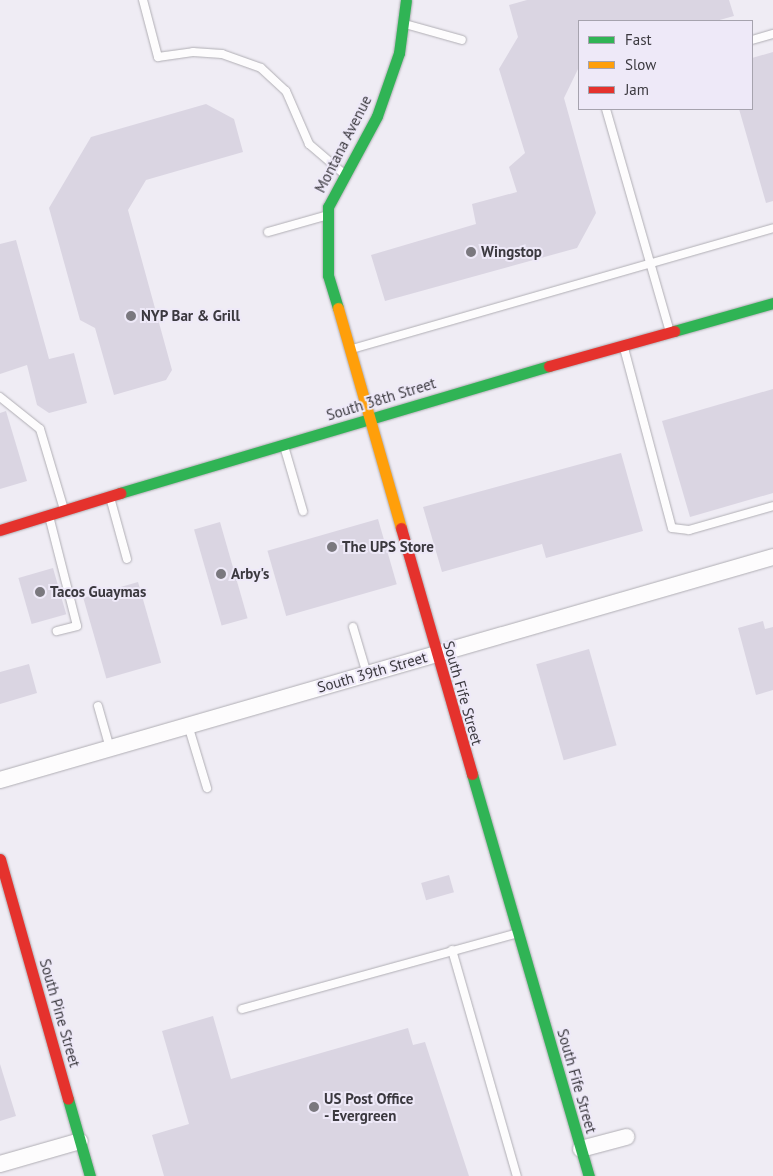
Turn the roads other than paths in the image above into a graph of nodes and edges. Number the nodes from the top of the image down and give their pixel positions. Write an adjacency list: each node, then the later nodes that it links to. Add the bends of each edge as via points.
1 (143, 0): 8 (lane, via 158,57 193,52 222,54 261,68 286,91 312,148)
2 (406, 0): 3 (street, Montana Avenue)
3 (403, 23): 5 (lane); 8 (street, Montana Avenue, via 399,53 377,116)
4 (773, 34): 6 (lane)
5 (462, 40)
6 (753, 40)
7 (606, 110): 12 (lane)
8 (343, 173): 9 (street, Montana Avenue)
9 (327, 215): 11 (lane); 16 (street, South Fife Street, via 328,275)
10 (773, 228): 12 (lane)
11 (268, 232)
12 (650, 264): 14 (lane); 16 (lane)
13 (773, 303): 14 (street, South 38th Street)
14 (670, 330): 15 (street, South 38th Street)
15 (623, 344): 18 (street, South 38th Street); 21 (lane, via 672,528 689,530)
16 (350, 350): 18 (street, South Fife Street)
17 (0, 397): 22 (lane, via 40,429)
18 (369, 418): 19 (street, South 38th Street); 30 (street, South Fife Street)
19 (284, 444): 20 (street, South 38th Street); 23 (lane)
20 (109, 497): 22 (street, South 38th Street); 27 (lane)
21 (773, 506)
22 (64, 510): 24 (street, South 38th Street)
23 (303, 511)
24 (49, 515): 25 (street, South 38th Street); 29 (lane, via 77,626)
25 (0, 530)
26 (773, 557): 30 (street, South 39th Street)
27 (127, 559)
28 (353, 627): 31 (lane)
29 (57, 631)
30 (436, 654): 31 (street, South 39th Street); 38 (street, South Fife Street)
31 (366, 674): 33 (street, South 39th Street)
32 (98, 706): 34 (lane)
33 (188, 725): 34 (street, South 39th Street); 36 (lane)
34 (110, 748): 35 (street, South 39th Street)
35 (0, 780)
36 (206, 788)
37 (0, 859): 42 (street, South Pine Street)
38 (517, 933): 39 (lane); 43 (street, South Fife Street)
39 (452, 950): 40 (lane); 46 (lane)
40 (242, 1010)
41 (626, 1137): 43 (street)
42 (80, 1141): 44 (street); 45 (street, South Pine Street)
43 (581, 1149): 47 (street, South Fife Street)
44 (0, 1164)
45 (90, 1176)
46 (517, 1176)
47 (589, 1176)

